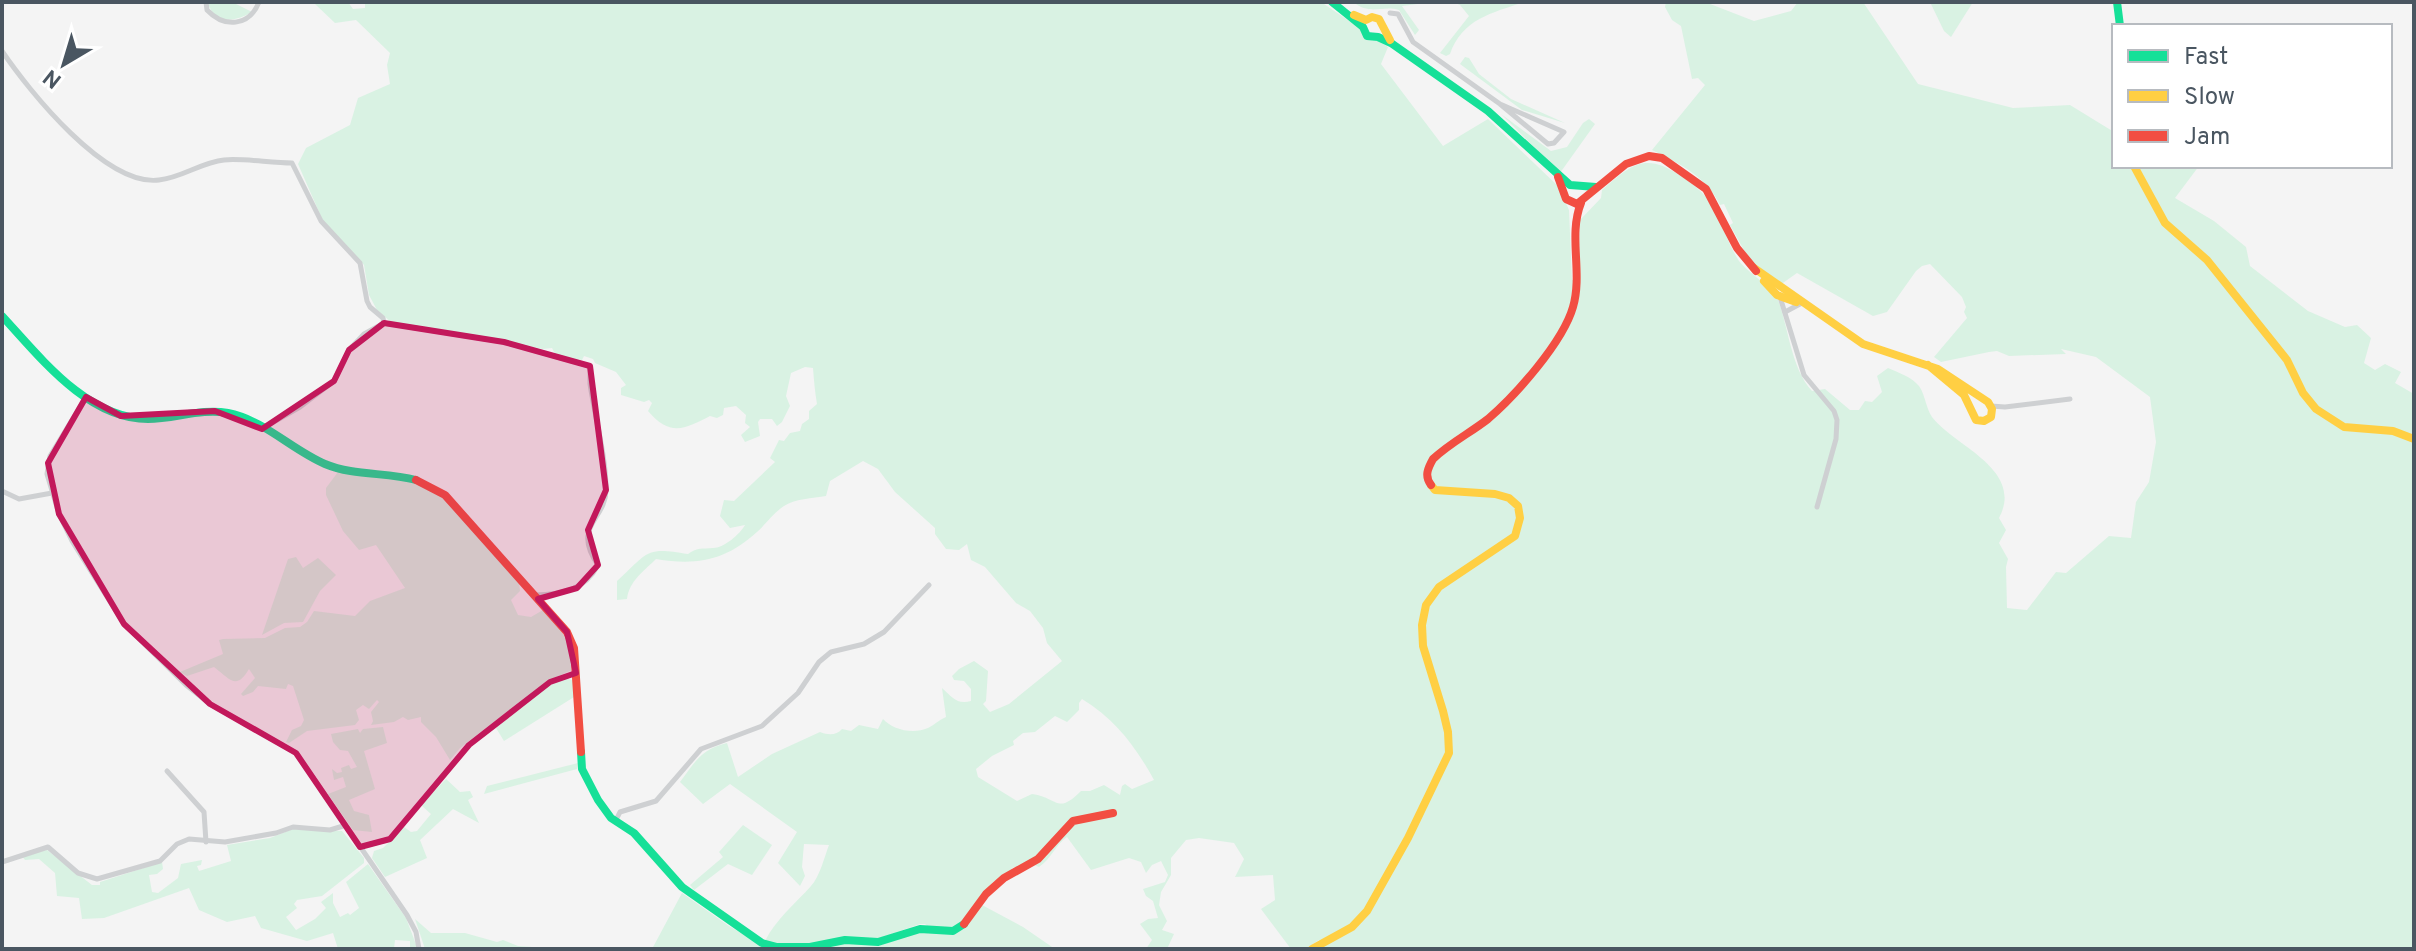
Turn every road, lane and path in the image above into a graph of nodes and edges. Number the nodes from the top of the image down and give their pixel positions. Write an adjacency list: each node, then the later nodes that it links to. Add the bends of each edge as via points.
1 (206, 2): 2 (street, via 214,17 235,23 248,18)
2 (259, 2)
3 (1332, 2): 6 (main road)
4 (2117, 2): 7 (main road)
5 (1390, 13): 6 (street); 8 (street); 10 (street, via 1402,18 1413,42)
6 (1367, 21): 8 (main road, via 1379,19); 8 (main road, via 1367,36)
7 (2120, 24)
8 (1381, 31): 12 (main road, via 1488,111)
9 (2, 51): 24 (street, via 48,112 122,173 158,181 224,160 292,163 321,221 360,263 367,301)
10 (1500, 104): 10 (street, via 1548,144 1564,132)
11 (2135, 168): 31 (main road, via 2165,223 2207,260 2287,360 2316,409 2344,427 2393,431)
12 (1558, 177): 13 (main road); 16 (main road)
13 (1570, 185): 14 (main road); 16 (main road)
14 (1582, 186): 15 (main road); 17 (main road)
15 (1596, 187): 17 (main road); 19 (main road, via 1637,158 1662,158 1710,193 1737,248)
16 (1567, 199): 17 (main road); 18 (main road)
17 (1583, 200): 18 (main road)
18 (1576, 215): 46 (main road, via 1575,295 1569,321 1492,416 1425,469 1426,481 1435,490 1493,491 1510,498 1519,513 1515,536 1439,587 1422,616 1424,650 1450,739 1447,758 1367,911 1352,927)
19 (1780, 293): 20 (main road); 21 (main road); 22 (street)
20 (1800, 304): 21 (main road); 22 (street)
21 (1814, 311): 25 (main road, via 1876,350)
22 (1785, 312): 34 (street, via 1804,375 1837,420)
23 (2, 316): 26 (main road)
24 (384, 323): 30 (street, via 349,350 334,381); 36 (street, via 504,342 590,366 606,490 588,530 598,565 577,588)
25 (1928, 365): 28 (main road); 29 (main road, via 1964,395)
26 (86, 397): 30 (main road, via 121,416 144,420 215,411 237,415); 33 (street, via 50,456)
27 (2070, 399): 28 (street)
28 (1989, 406): 29 (main road, via 1973,406); 29 (main road, via 1984,421)
29 (1972, 414)
30 (262, 429): 36 (main road, via 324,465 429,483)
31 (2414, 439)
32 (2, 491): 33 (street, via 19,499)
33 (52, 493): 41 (street, via 72,541 124,624 210,704 296,753)
34 (1817, 507)
35 (929, 585): 40 (street, via 884,632 864,644 831,652 819,662 798,693 762,726 701,749 656,801 620,812)
36 (534, 595): 37 (main road, via 567,632)
37 (576, 673): 40 (main road, via 582,769); 43 (street, via 550,682 469,745 390,839)
38 (167, 771): 42 (street, via 204,812)
39 (1113, 813): 40 (main road, via 1073,821 1038,859 986,894 953,931 920,929 878,942 794,947 762,943 727,921 682,887)
40 (616, 820)
41 (343, 826): 42 (street, via 301,826); 43 (street)
42 (206, 842): 44 (street, via 189,839 160,861 97,879 78,873 48,847)
43 (360, 847): 45 (street, via 407,915)
44 (2, 862)
45 (419, 949)
46 (1312, 949)

